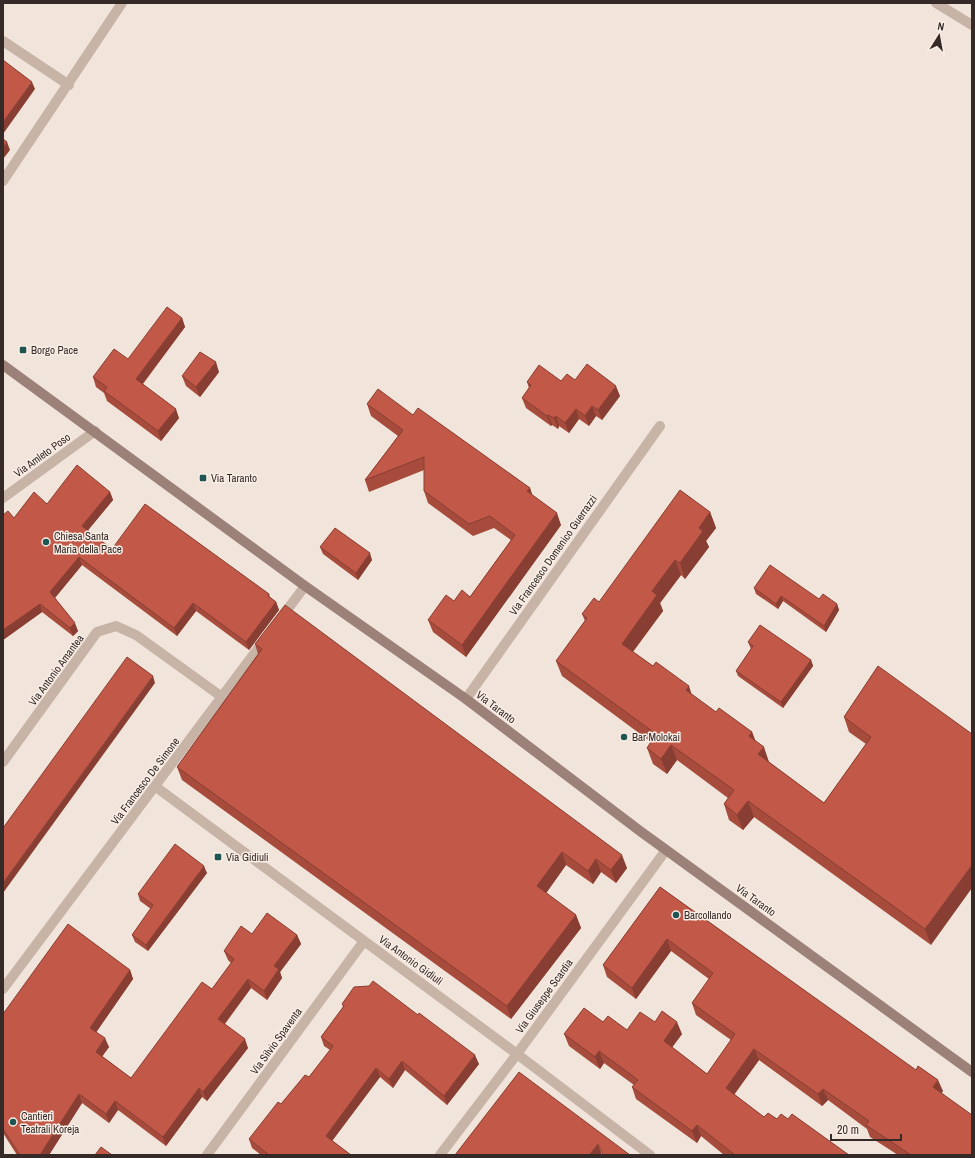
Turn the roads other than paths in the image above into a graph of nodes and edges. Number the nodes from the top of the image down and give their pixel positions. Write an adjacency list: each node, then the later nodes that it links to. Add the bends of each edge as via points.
1 (122, 3): 5 (street)
2 (936, 3): 3 (street)
3 (972, 25)
4 (3, 42): 5 (street)
5 (69, 85): 6 (street)
6 (3, 182)
7 (3, 365): 9 (main road, Via Taranto)
8 (660, 426): 13 (street, Via Francesco Domenico Guerrazzi)
9 (95, 431): 10 (street, Via Amleto Poso); 11 (main road, Via Taranto)
10 (3, 498)
11 (305, 586): 12 (street, Via Francesco De Simone); 13 (main road, Via Taranto)
12 (222, 697): 14 (street, Via Antonio Amantea, via 136,635 116,626 97,632); 15 (street, Via Francesco De Simone)
13 (466, 699): 16 (main road, Via Taranto)
14 (3, 762)
15 (156, 787): 17 (street, Via Antonio Gidiuli); 18 (street, Via Francesco De Simone)
16 (666, 850): 19 (street, Via Giuseppe Scardia); 20 (main road, Via Taranto)
17 (364, 941): 19 (street, Via Antonio Gidiuli); 21 (street, Via Silvio Spaventa)
18 (3, 989)
19 (517, 1054): 22 (street, Via Giuseppe Scardia); 23 (street, Via Antonio Gidiuli)
20 (972, 1072)
21 (206, 1155)
22 (440, 1155)
23 (650, 1155)

